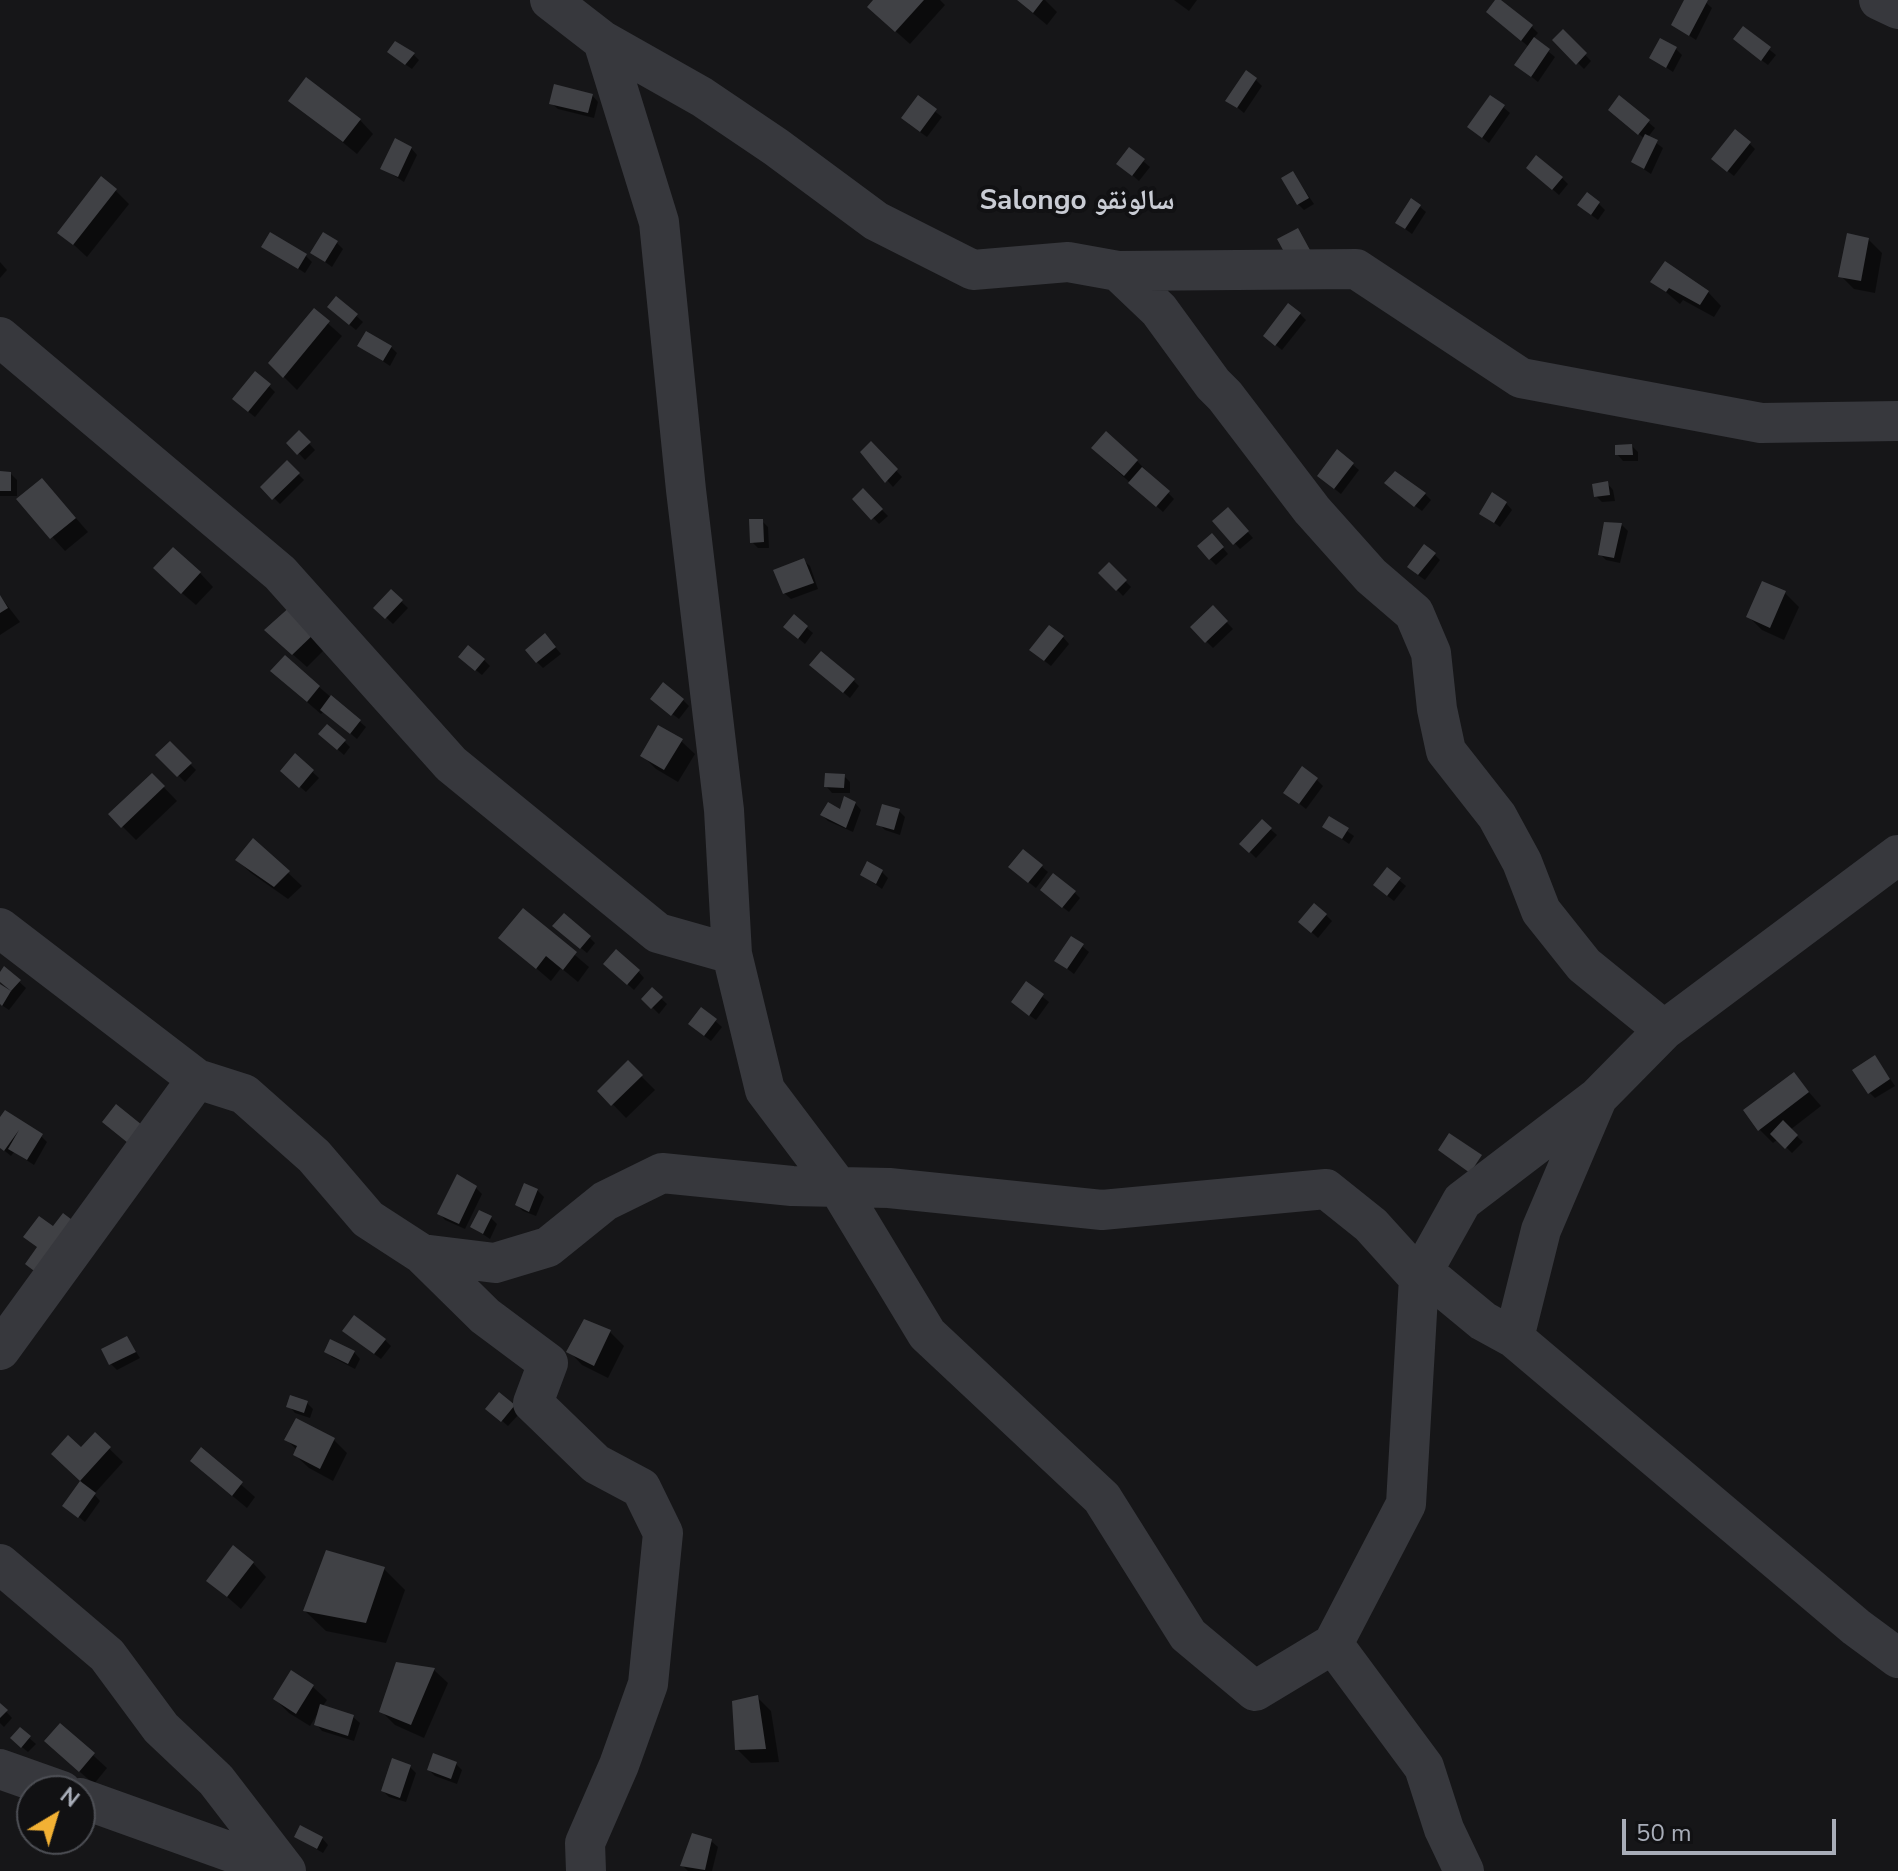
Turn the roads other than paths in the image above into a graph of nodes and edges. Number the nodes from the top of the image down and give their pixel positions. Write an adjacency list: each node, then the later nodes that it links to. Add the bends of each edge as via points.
1 (550, 0): 4 (street)
2 (1879, 0): 3 (street)
3 (1898, 9)
4 (603, 41): 5 (street, via 702,97 876,221 973,270 1068,262); 10 (street, via 659,222 724,810)
5 (1118, 271): 7 (street, via 1356,269 1521,378 1761,423); 11 (street, via 1159,310 1312,510 1371,576 1414,613 1431,653 1446,751 1497,816 1541,911 1584,965)
6 (0, 337): 10 (street, via 280,573 451,764 658,933)
7 (1898, 421)
8 (1898, 855): 11 (street)
9 (0, 928): 12 (street)
10 (732, 954): 14 (street, via 765,1090)
11 (1664, 1030): 13 (street)
12 (197, 1079): 15 (street, via 244,1094 314,1156 368,1219); 18 (street)
13 (1597, 1098): 16 (street, via 1462,1201); 17 (street, via 1541,1230)
14 (838, 1187): 15 (street, via 662,1173 605,1201 548,1247 495,1263); 16 (street, via 1102,1210 1326,1189 1371,1225); 20 (street, via 927,1334 1102,1498 1188,1635 1255,1691)
15 (422, 1254): 24 (street, via 485,1316 548,1363 533,1403 596,1464 641,1488 663,1533 648,1684 585,1843)
16 (1419, 1278): 17 (street, via 1437,1283 1483,1321); 20 (street, via 1406,1504)
17 (1514, 1338): 21 (street)
18 (0, 1350)
19 (0, 1564): 23 (street, via 107,1655 161,1728 216,1780)
20 (1333, 1644): 25 (street, via 1424,1767)
21 (1898, 1658)
22 (96, 1804): 23 (street)
23 (285, 1871)
24 (586, 1871)
25 (1464, 1871)

